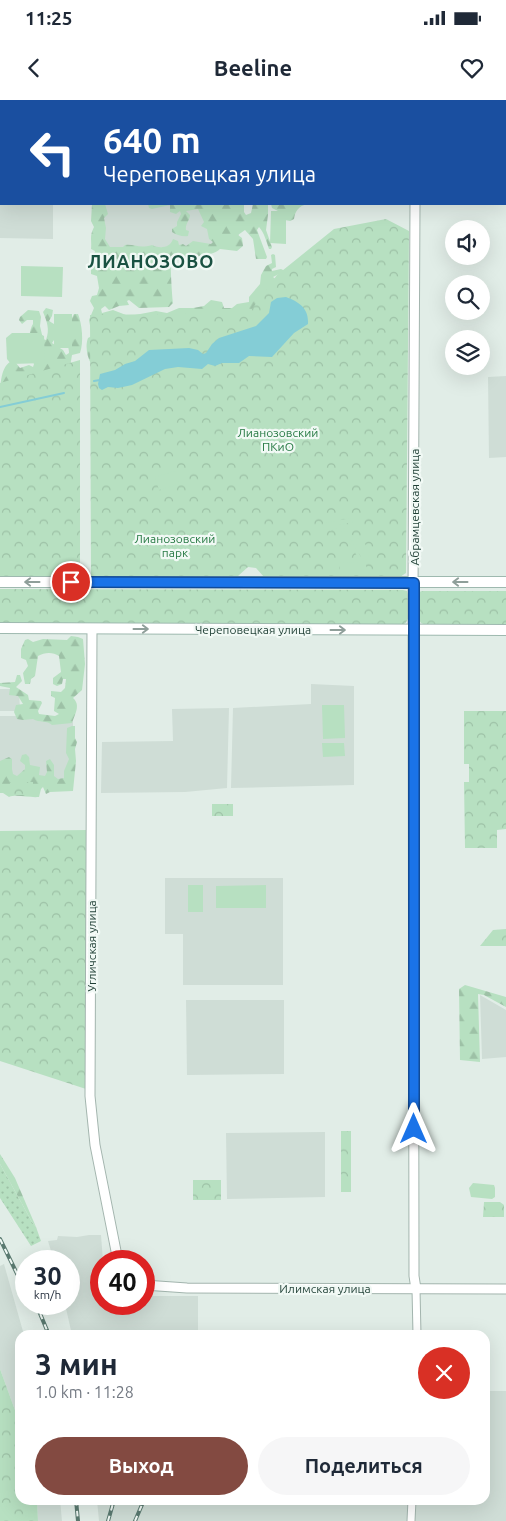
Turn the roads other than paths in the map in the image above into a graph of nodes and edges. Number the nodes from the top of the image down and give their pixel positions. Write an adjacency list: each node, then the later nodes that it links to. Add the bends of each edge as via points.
1 (415, 205): 4 (street, Абрамцевская улица)
2 (0, 582): 4 (main road, one-way to 2)
3 (506, 582): 4 (main road, one-way to 4)
4 (414, 583): 7 (street, Абрамцевская улица)
5 (0, 628): 6 (main road, Череповецкая улица)
6 (92, 629): 7 (main road, Череповецкая улица, one-way to 7); 9 (street, Угличская улица, via 90,1096 95,1145)
7 (413, 630): 8 (main road, Череповецкая улица); 11 (street, Абрамцевская улица)
8 (506, 630)
9 (116, 1250)
10 (155, 1286): 11 (street, Илимская улица)
11 (416, 1289): 12 (street, Илимская улица); 13 (street)
12 (506, 1289)
13 (417, 1330)
14 (412, 1505): 15 (street)
15 (410, 1521)

